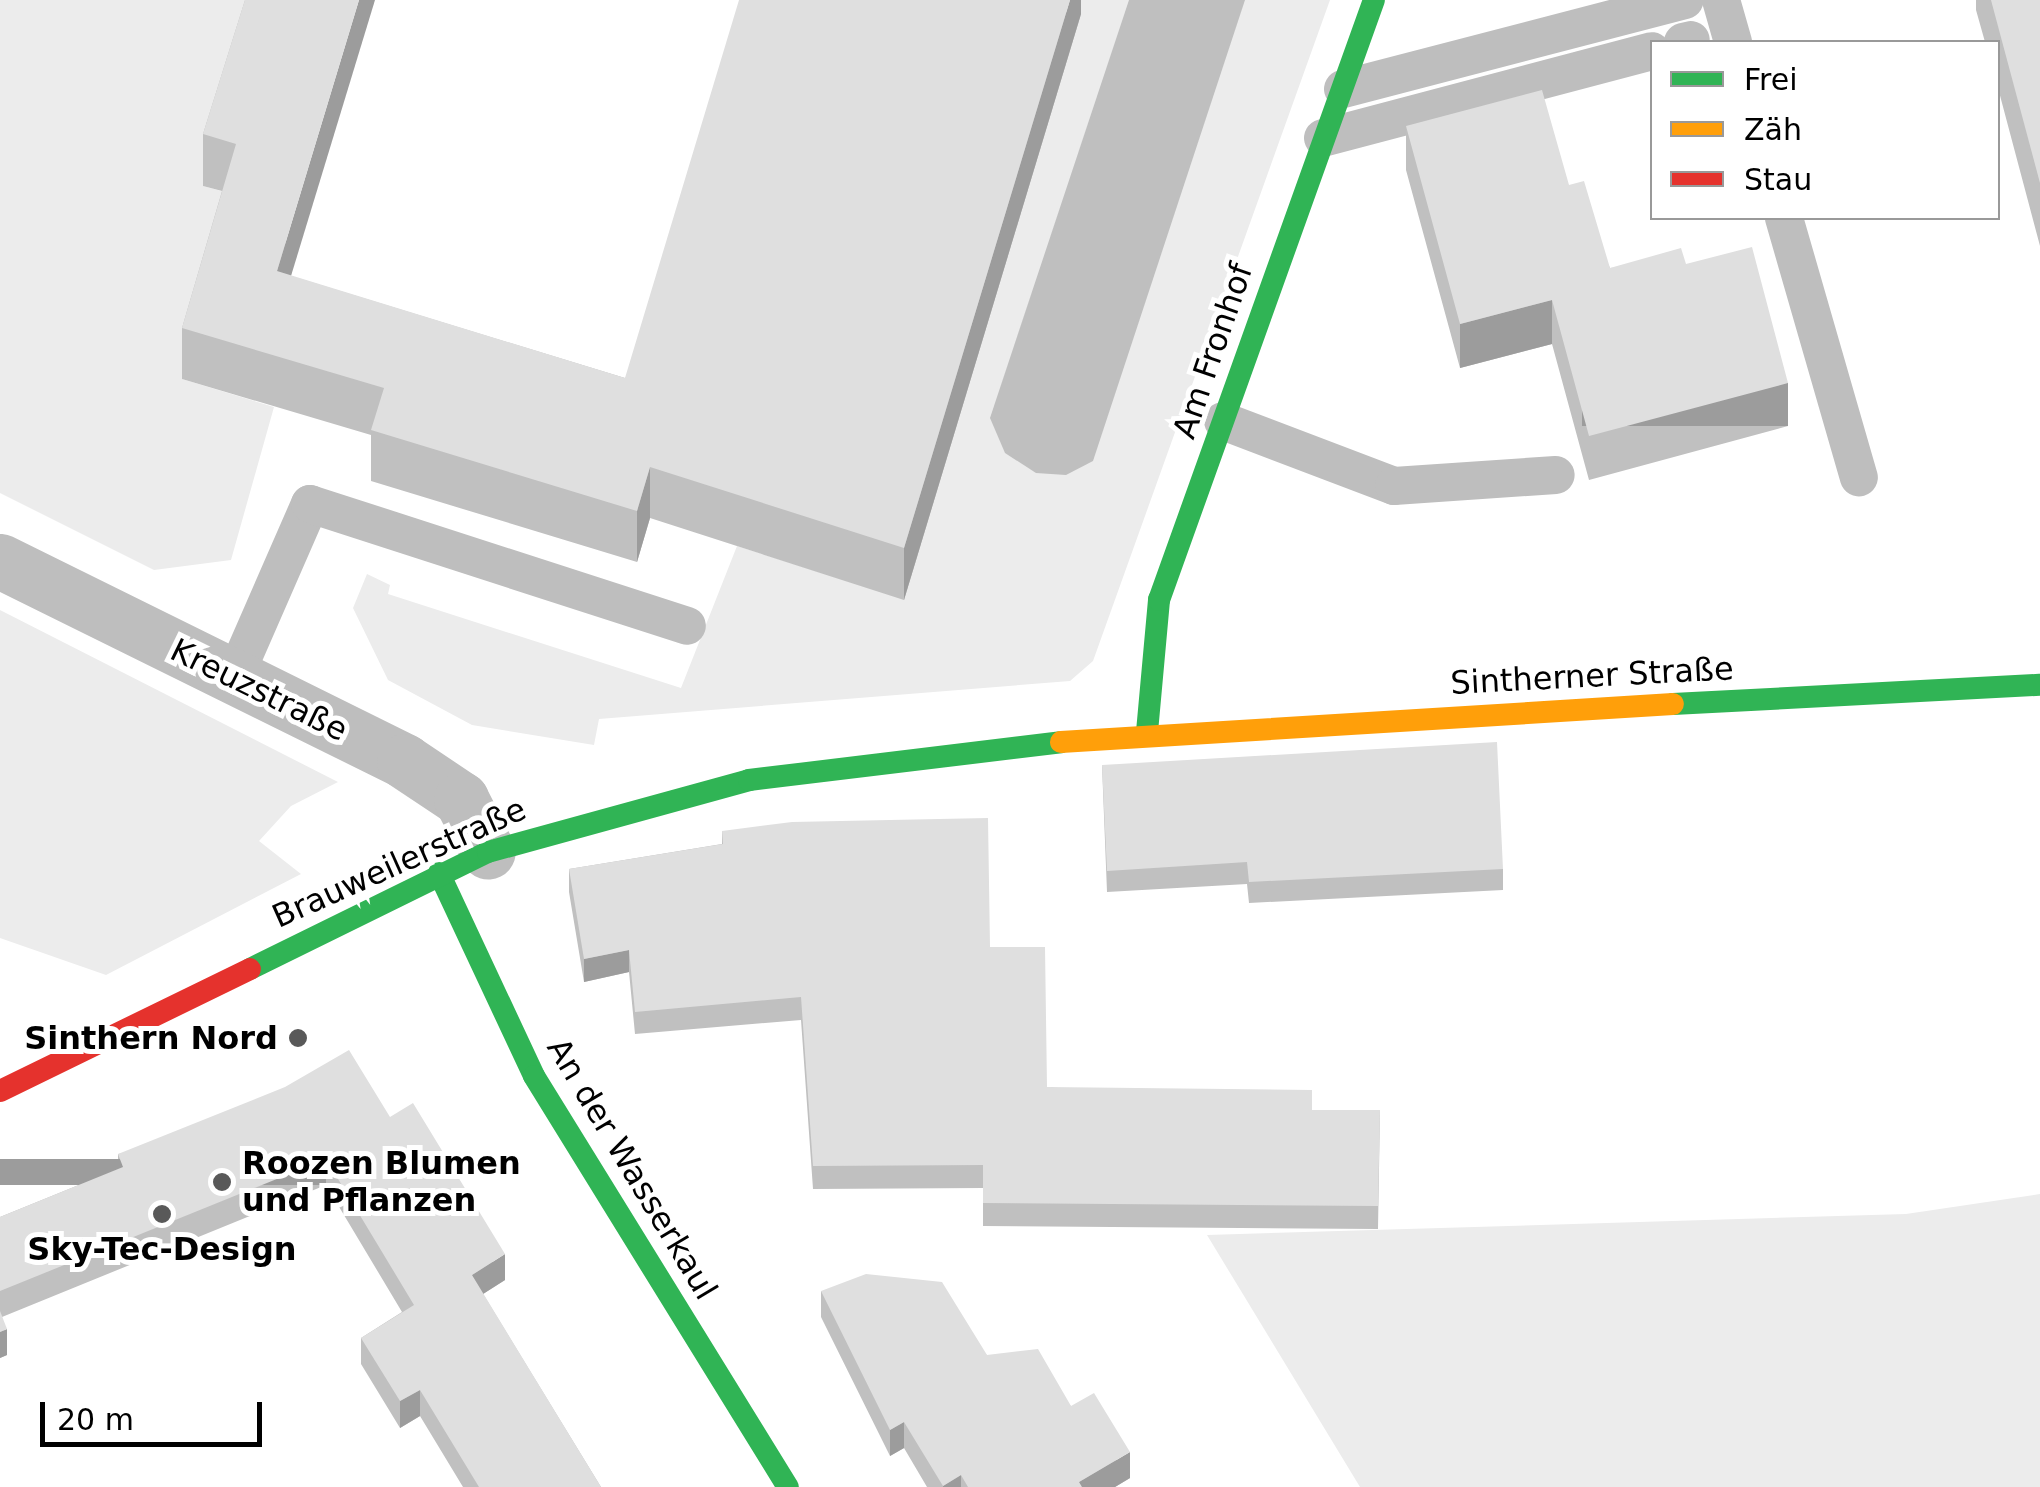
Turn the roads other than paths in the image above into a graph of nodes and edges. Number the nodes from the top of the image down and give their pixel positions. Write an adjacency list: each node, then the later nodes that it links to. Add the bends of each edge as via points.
1 (1374, 0): 6 (street, Am Fronhof)
2 (1685, 0): 6 (lane)
3 (1721, 0): 4 (lane)
4 (1732, 40)
5 (1650, 51): 7 (lane)
6 (1342, 89): 7 (street, Am Fronhof)
7 (1323, 138): 9 (street, Am Fronhof)
8 (1785, 220): 11 (lane)
9 (1223, 421): 10 (lane, via 1394,486); 16 (street, Am Fronhof, via 1159,600)
10 (1556, 475)
11 (1858, 477)
12 (0, 561): 14 (street, Kreuzstraße)
13 (687, 626): 14 (lane, via 310,504)
14 (234, 678): 17 (street, Kreuzstraße, via 461,799)
15 (2040, 686): 16 (street, Sintherner Straße)
16 (1148, 732): 17 (street, Brauweilerstraße, via 749,780)
17 (464, 862): 18 (street, Brauweilerstraße); 19 (street, An der Wasserkaul, via 534,1076)
18 (0, 1091)
19 (788, 1487)

